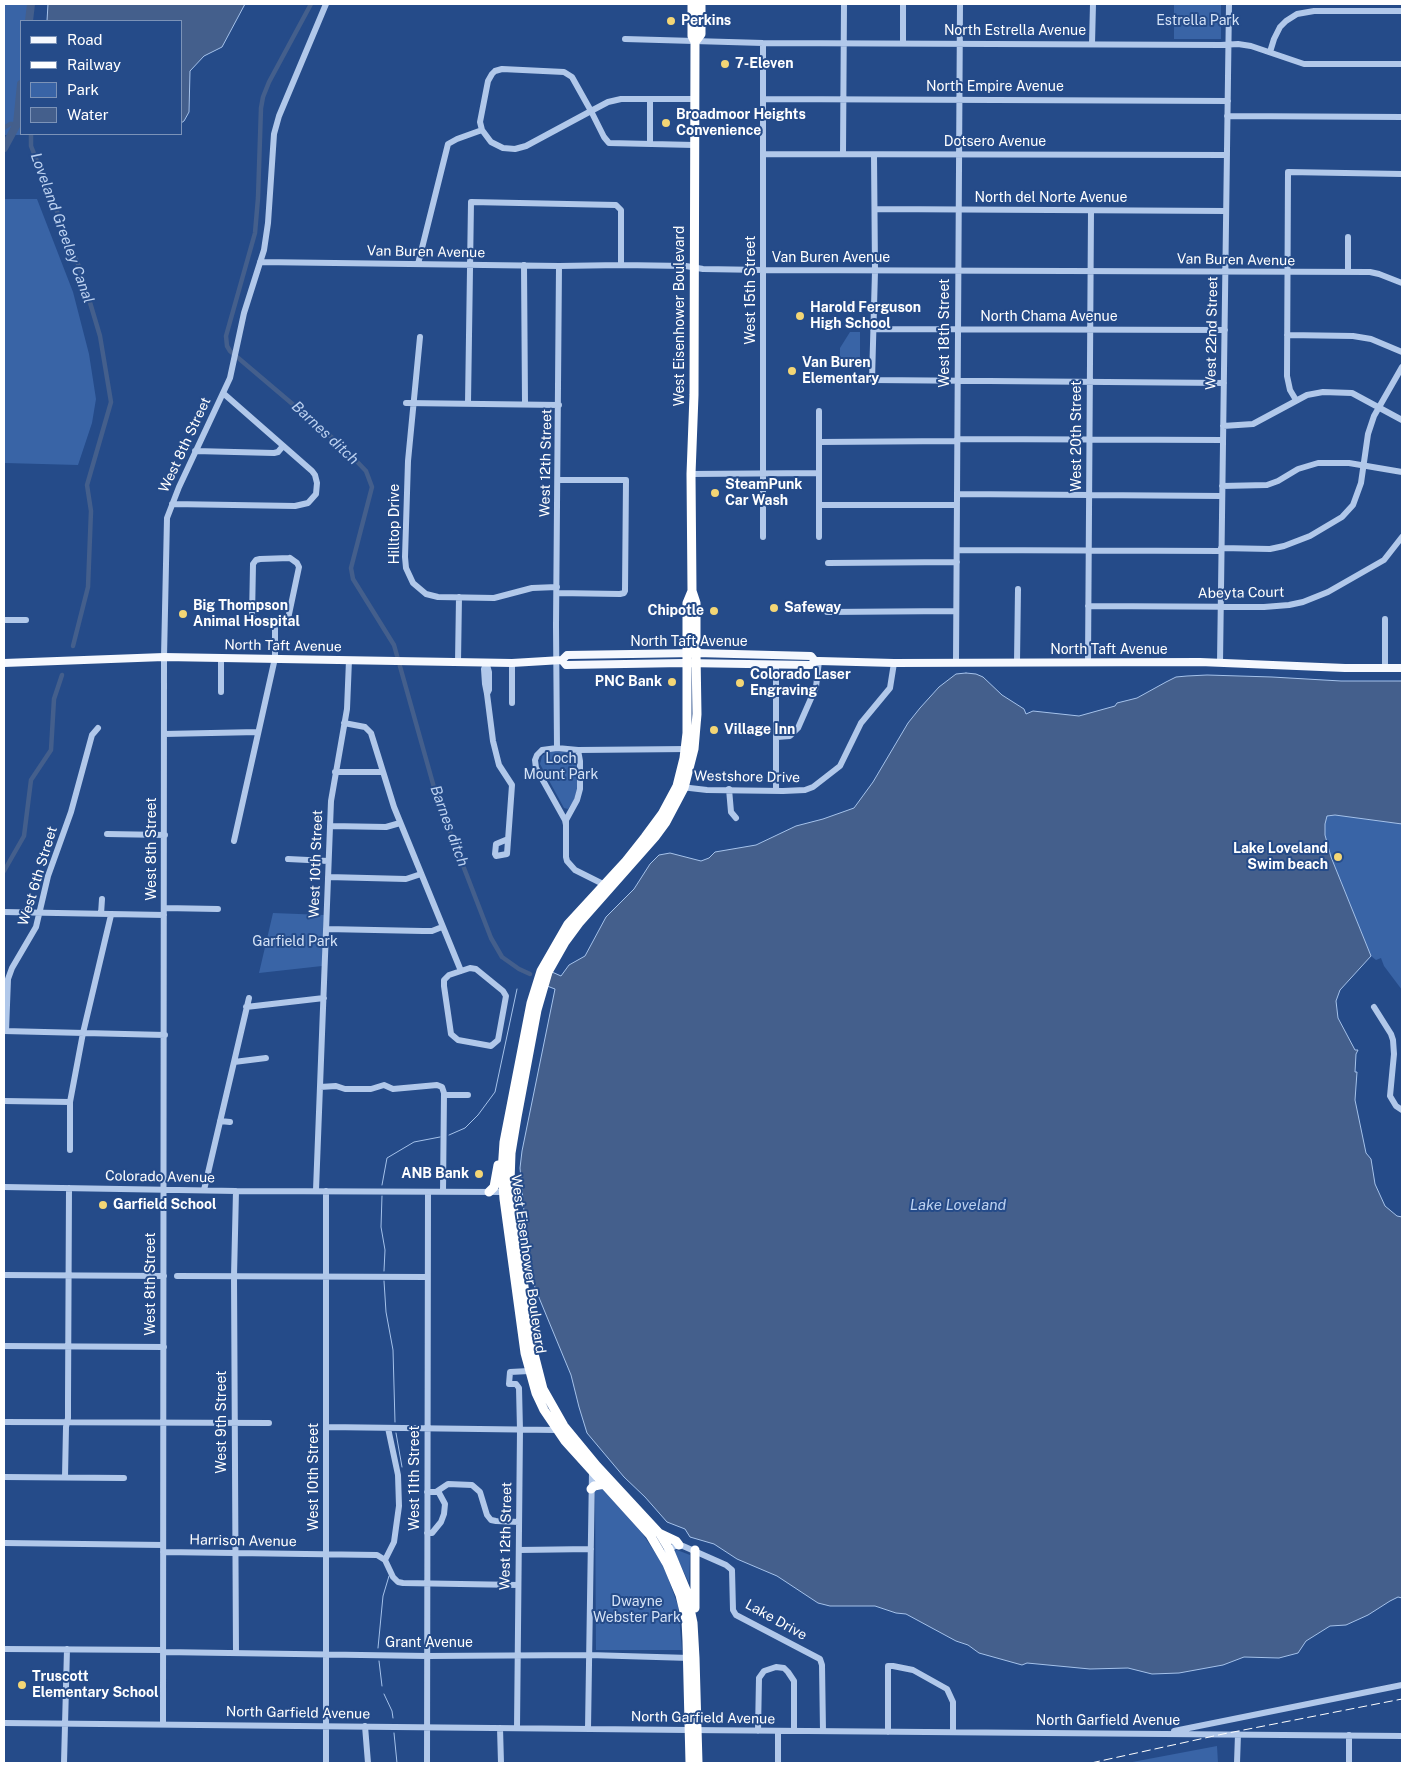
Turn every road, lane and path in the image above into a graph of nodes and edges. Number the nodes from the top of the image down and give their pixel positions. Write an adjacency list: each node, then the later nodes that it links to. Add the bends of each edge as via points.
1 (326, 4): 43 (street, West 8th Street, via 274,134 268,223)
2 (692, 4): 11 (highway, West Eisenhower Boulevard, via 692,36)
3 (701, 4): 11 (highway, West Eisenhower Boulevard, via 700,34)
4 (844, 4): 13 (street)
5 (903, 4): 14 (street)
6 (960, 4): 15 (street, West 18th Street)
7 (1093, 4): 16 (street)
8 (1229, 4): 17 (street, West 22nd Street)
9 (1402, 11): 18 (street, via 1314,11 1297,14 1280,27)
10 (625, 39): 11 (street, North Estrella Avenue)
11 (696, 42): 12 (street, North Estrella Avenue); 24 (highway, West Eisenhower Boulevard)
12 (763, 43): 13 (street, North Estrella Avenue); 21 (street, West 15th Street)
13 (844, 43): 14 (street, North Estrella Avenue); 22 (street)
14 (904, 43): 15 (street, North Estrella Avenue)
15 (959, 44): 16 (street, North Estrella Avenue); 23 (street, West 18th Street)
16 (1092, 44): 17 (street, North Estrella Avenue)
17 (1228, 44): 18 (street, North Estrella Avenue, via 1243,44); 25 (street, West 22nd Street)
18 (1270, 52): 19 (street, North Estrella Avenue, via 1304,64)
19 (1402, 64)
20 (650, 99): 24 (street); 26 (street, via 622,99); 30 (street)
21 (763, 99): 22 (street, North Empire Avenue); 32 (street, West 15th Street)
22 (843, 99): 23 (street, North Empire Avenue); 33 (street)
23 (959, 99): 25 (street, North Empire Avenue); 34 (street, West 18th Street)
24 (694, 100): 31 (highway, West Eisenhower Boulevard)
25 (1228, 101): 27 (street, West 22nd Street)
26 (591, 111): 29 (street, via 515,149 491,142); 29 (street, via 570,74 502,69 495,71 488,81 481,114); 30 (street, via 609,143)
27 (1227, 116): 28 (street); 36 (street, West 22nd Street)
28 (1402, 117)
29 (482, 130): 44 (street, via 448,144)
30 (650, 144): 31 (street)
31 (694, 146): 49 (highway, West Eisenhower Boulevard)
32 (763, 154): 33 (street, Dotsero Avenue); 50 (street, West 15th Street)
33 (843, 154): 35 (street, Dotsero Avenue)
34 (959, 154): 35 (street, Dotsero Avenue); 36 (street, Dotsero Avenue); 39 (street, West 18th Street)
35 (874, 155): 38 (street)
36 (1227, 156): 41 (street, West 22nd Street)
37 (1402, 174): 56 (street, via 1288,172)
38 (875, 209): 39 (street, North del Norte Avenue); 51 (street)
39 (958, 210): 40 (street, North del Norte Avenue); 52 (street, West 18th Street)
40 (1091, 211): 41 (street, North del Norte Avenue); 53 (street, West 20th Street)
41 (1226, 211): 54 (street, West 22nd Street)
42 (1348, 237): 55 (street)
43 (260, 262): 44 (street, Van Buren Avenue); 69 (street, West 8th Street, via 244,313 230,378)
44 (418, 264): 45 (street, Van Buren Avenue)
45 (469, 265): 46 (street, Van Buren Avenue); 47 (street, via 470,204 473,201 616,205 621,210); 72 (street)
46 (524, 265): 48 (street, Van Buren Avenue); 73 (street)
47 (621, 265): 48 (street, Van Buren Avenue); 49 (street, Van Buren Avenue, via 686,266)
48 (559, 266): 74 (street, West 12th Street)
49 (694, 269): 50 (street, Van Buren Avenue); 88 (highway, West Eisenhower Boulevard)
50 (763, 270): 51 (street, Van Buren Avenue); 89 (street, West 15th Street)
51 (875, 271): 52 (street, Van Buren Avenue); 58 (street)
52 (958, 271): 53 (street, Van Buren Avenue); 59 (street, West 18th Street)
53 (1091, 271): 54 (street, Van Buren Avenue); 60 (street, West 20th Street)
54 (1226, 271): 56 (street, Van Buren Avenue); 61 (street, West 22nd Street)
55 (1348, 272): 56 (street, Van Buren Avenue); 57 (street, Van Buren Avenue, via 1375,273)
56 (1287, 273): 62 (street)
57 (1401, 281)
58 (873, 328): 59 (street, North Chama Avenue); 66 (street, via 872,380)
59 (958, 329): 60 (street, North Chama Avenue); 66 (street, West 18th Street)
60 (1090, 330): 61 (street, North Chama Avenue); 67 (street, West 20th Street)
61 (1224, 330): 68 (street, West 22nd Street)
62 (1287, 334): 64 (street, via 1353,336 1371,339); 70 (street, via 1287,376)
63 (420, 336): 71 (street, Hilltop Drive)
64 (1402, 352)
65 (1402, 367): 75 (street)
66 (958, 381): 67 (street); 80 (street, West 18th Street)
67 (1090, 381): 68 (street); 79 (street, West 20th Street)
68 (1224, 383): 78 (street, West 22nd Street)
69 (223, 393): 83 (street); 84 (street, West 8th Street)
70 (1296, 400): 75 (street, via 1315,392 1348,392); 78 (street, via 1253,424)
71 (410, 403): 72 (street); 108 (street, Hilltop Drive, via 406,568 413,583 426,594)
72 (468, 403): 73 (street)
73 (525, 403): 74 (street)
74 (559, 405): 90 (street, West 12th Street)
75 (1379, 407): 77 (street); 85 (street, via 1371,425)
76 (819, 411): 82 (street)
77 (1402, 420)
78 (1223, 426): 81 (street, West 22nd Street)
79 (1090, 439): 80 (street); 81 (street); 93 (street, West 20th Street)
80 (957, 440): 82 (street); 92 (street, West 18th Street)
81 (1223, 440): 91 (street, West 22nd Street)
82 (819, 442): 87 (street)
83 (284, 446): 84 (street, via 274,453); 95 (street, via 314,473 316,492 308,503 295,506)
84 (195, 452): 95 (street, West 8th Street)
85 (1365, 466): 86 (street); 91 (street, via 1318,463 1266,485); 101 (street, via 1353,504 1342,517 1310,536 1270,549)
86 (1402, 472)
87 (819, 473): 89 (street); 96 (street)
88 (691, 474): 89 (street); 117 (highway, West Eisenhower Boulevard, via 692,591 687,603)
89 (763, 474): 98 (street, West 15th Street)
90 (558, 480): 107 (street, West 12th Street); 107 (street, Hilltop Drive, via 626,480 625,591 624,594 598,594)
91 (1222, 486): 94 (street, West 22nd Street)
92 (957, 494): 93 (street); 97 (street, West 18th Street)
93 (1089, 495): 94 (street); 103 (street, West 20th Street)
94 (1222, 496): 101 (street, West 22nd Street)
95 (172, 504): 118 (street, West 8th Street, via 166,531)
96 (819, 505): 97 (street); 99 (street)
97 (957, 505): 102 (street, West 18th Street)
98 (763, 537)
99 (819, 537)
100 (1402, 537): 110 (street, Abeyta Court, via 1384,560 1316,597 1282,606)
101 (1221, 549): 103 (street); 110 (street, West 22nd Street)
102 (957, 550): 103 (street); 104 (street, West 18th Street)
103 (1089, 550): 109 (street, West 20th Street)
104 (957, 562): 105 (street); 111 (street, West 18th Street)
105 (828, 563)
106 (1018, 589): 126 (street)
107 (557, 590): 108 (street, Hilltop Drive, via 532,588 494,598); 122 (street, West 12th Street)
108 (459, 597): 124 (street)
109 (1088, 606): 110 (street, Abeyta Court); 127 (street, West 20th Street)
110 (1220, 607): 131 (street, West 22nd Street)
111 (956, 611): 112 (street); 125 (street, West 18th Street)
112 (827, 612)
113 (1385, 619): 135 (street)
114 (4, 620): 115 (street)
115 (26, 620)
116 (276, 625): 116 (street, via 258,623 252,617 253,564 260,559 290,558 299,567 288,619); 120 (street)
117 (692, 653): 122 (main road, North Taft Avenue, via 567,655); 123 (main road, North Taft Avenue, via 811,656); 133 (highway, West Eisenhower Boulevard)
118 (164, 657): 119 (main road, North Taft Avenue); 128 (main road, North Taft Avenue); 142 (street, West 8th Street)
119 (221, 657): 120 (main road, North Taft Avenue); 137 (street)
120 (275, 658): 121 (main road, North Taft Avenue); 141 (street)
121 (349, 660): 124 (main road, North Taft Avenue); 139 (street, West 10th Street)
122 (559, 660): 129 (main road, North Taft Avenue); 133 (main road, North Taft Avenue, via 566,666); 144 (street, West 12th Street)
123 (817, 661): 130 (main road, North Taft Avenue); 134 (main road, North Taft Avenue, via 811,665); 143 (street, via 816,687 798,728 790,736)
124 (458, 662): 132 (main road, North Taft Avenue)
125 (956, 662): 126 (main road, North Taft Avenue); 130 (main road, North Taft Avenue)
126 (1018, 662): 127 (main road, North Taft Avenue)
127 (1088, 662): 131 (main road, North Taft Avenue)
128 (4, 663)
129 (512, 663): 132 (main road, North Taft Avenue); 138 (street)
130 (894, 663): 151 (street, Westshore Drive, via 890,688 861,723 840,766 813,788)
131 (1220, 663): 135 (main road, North Taft Avenue)
132 (487, 664): 158 (street, via 485,684 493,741 499,765 512,785)
133 (692, 664): 134 (main road, North Taft Avenue); 145 (highway, West Eisenhower Boulevard, via 688,717)
134 (776, 665): 143 (street)
135 (1385, 668): 136 (main road, North Taft Avenue)
136 (1402, 668)
137 (222, 692)
138 (512, 703)
139 (344, 723): 147 (street, West 10th Street); 148 (street, via 370,730)
140 (98, 728): 169 (street, West 6th Street, via 92,735 71,812 48,876)
141 (258, 732): 142 (street); 159 (street)
142 (164, 734): 157 (street, West 8th Street)
143 (777, 737): 151 (street)
144 (557, 748): 146 (street); 154 (street, via 540,752 535,764)
145 (690, 749): 146 (street); 149 (highway, West Eisenhower Boulevard)
146 (578, 750): 154 (street, via 580,789)
147 (335, 772): 148 (street); 155 (street, West 10th Street)
148 (383, 772): 153 (street)
149 (680, 787): 150 (street, Westshore Drive); 164 (highway, West Eisenhower Boulevard, via 673,810 655,836)
150 (730, 789): 151 (street, Westshore Drive); 152 (street, via 731,812)
151 (776, 790)
152 (736, 818)
153 (400, 823): 155 (street, via 386,827); 162 (street)
154 (566, 825): 164 (street, via 567,861 575,870)
155 (330, 826): 161 (street, West 10th Street)
156 (107, 834): 157 (street)
157 (165, 835): 168 (street, West 8th Street)
158 (508, 839)
159 (234, 841)
160 (288, 859): 161 (street)
161 (328, 861): 163 (street, West 10th Street)
162 (421, 874): 163 (street, via 406,879); 172 (street)
163 (328, 878): 173 (street, West 10th Street)
164 (608, 886): 193 (highway, West Eisenhower Boulevard, via 568,924 541,971 531,1004); 204 (highway, West Eisenhower Boulevard, via 565,942 546,979 516,1117)
165 (102, 899): 170 (street)
166 (218, 909): 168 (street)
167 (4, 912): 169 (street)
168 (164, 912): 171 (street); 181 (street, West 8th Street)
169 (41, 913): 170 (street); 179 (street, West 6th Street, via 8,979)
170 (101, 914): 171 (street)
171 (111, 915): 180 (street)
172 (442, 927): 173 (street, via 432,931); 174 (street)
173 (326, 929): 176 (street, West 10th Street)
174 (461, 971): 174 (street, via 449,975 444,984 451,1034 458,1040 494,1045 498,1040 506,996 476,969)
175 (249, 998): 177 (street)
176 (324, 998): 177 (street); 184 (street, West 10th Street)
177 (246, 1007): 183 (street)
178 (1374, 1007): 189 (street, via 1393,1040 1390,1096)
179 (5, 1031): 180 (street)
180 (83, 1033): 181 (street); 188 (street)
181 (165, 1035): 196 (street, West 8th Street)
182 (266, 1058): 183 (street)
183 (234, 1062): 190 (street)
184 (320, 1087): 185 (street, via 371,1089 384,1085 393,1089 440,1086); 198 (street, West 10th Street)
185 (444, 1095): 186 (street); 202 (street)
186 (468, 1095)
187 (4, 1101): 188 (street)
188 (70, 1102): 192 (street)
189 (1402, 1110)
190 (220, 1121): 191 (street); 197 (street)
191 (230, 1122)
192 (70, 1150)
193 (502, 1156): 203 (highway, via 494,1187); 204 (highway, West Eisenhower Boulevard)
194 (4, 1187): 195 (street, Colorado Avenue)
195 (69, 1188): 196 (street, Colorado Avenue); 206 (street)
196 (164, 1189): 197 (street, Colorado Avenue); 207 (street, West 8th Street)
197 (204, 1190): 199 (street, Colorado Avenue)
198 (316, 1190): 199 (street, Colorado Avenue); 200 (street, Colorado Avenue)
199 (236, 1191): 209 (street, West 9th Street)
200 (326, 1191): 201 (street); 210 (street, West 10th Street)
201 (428, 1192): 202 (street); 211 (street, West 11th Street)
202 (443, 1192): 203 (street)
203 (489, 1192): 204 (street)
204 (507, 1192): 215 (highway, West Eisenhower Boulevard); 216 (highway, West Eisenhower Boulevard)
205 (4, 1275): 206 (street)
206 (69, 1275): 207 (street); 213 (street)
207 (164, 1276): 214 (street, West 8th Street)
208 (177, 1276): 209 (street)
209 (234, 1276): 210 (street); 220 (street, West 9th Street)
210 (326, 1277): 211 (street); 222 (street, West 10th Street)
211 (428, 1277): 224 (street, West 11th Street)
212 (4, 1346): 213 (street)
213 (68, 1346): 214 (street); 218 (street)
214 (164, 1347): 219 (street, West 8th Street)
215 (529, 1371): 216 (highway); 225 (street, West 12th Street, via 510,1372 510,1384 519,1388); 226 (highway, West Eisenhower Boulevard, via 544,1410)
216 (540, 1380): 227 (highway, West Eisenhower Boulevard, via 558,1418)
217 (4, 1422): 218 (street)
218 (67, 1422): 219 (street); 229 (street)
219 (163, 1423): 220 (street); 240 (street, West 8th Street)
220 (234, 1423): 221 (street); 245 (street, West 9th Street)
221 (269, 1423)
222 (326, 1427): 223 (street); 246 (street, West 10th Street)
223 (388, 1428): 224 (street); 247 (street, via 398,1475 399,1506 394,1542)
224 (428, 1428): 225 (street); 234 (street, West 11th Street)
225 (520, 1430): 226 (street); 235 (street, West 12th Street)
226 (556, 1430): 227 (highway, West Eisenhower Boulevard)
227 (594, 1469): 231 (highway, West Eisenhower Boulevard); 232 (street); 237 (highway, West Eisenhower Boulevard)
228 (4, 1477): 229 (street)
229 (65, 1477): 230 (street)
230 (124, 1478)
231 (604, 1484): 232 (highway); 244 (highway, West Eisenhower Boulevard)
232 (591, 1489): 241 (street)
233 (438, 1491): 234 (street); 235 (street, via 448,1484 472,1485 480,1492 491,1520); 236 (street, via 444,1504 444,1514 432,1533)
234 (427, 1492): 236 (street, West 11th Street)
235 (519, 1522): 242 (street, West 12th Street)
236 (427, 1533): 248 (street, West 11th Street)
237 (659, 1533): 239 (highway); 244 (highway, West Eisenhower Boulevard)
238 (4, 1544): 240 (street, Harrison Avenue)
239 (679, 1545): 243 (street, Lake Drive); 244 (street)
240 (163, 1549): 245 (street, Harrison Avenue); 253 (street, West 8th Street)
241 (591, 1549): 242 (street); 257 (street)
242 (519, 1550): 249 (street, West 12th Street)
243 (695, 1550): 250 (highway); 274 (street, Lake Drive, via 732,1570 733,1610 736,1615 820,1659)
244 (665, 1552): 250 (highway, West Eisenhower Boulevard, via 686,1590); 259 (highway, West Eisenhower Boulevard, via 680,1595)
245 (234, 1553): 246 (street, Harrison Avenue); 254 (street, West 9th Street)
246 (326, 1554): 247 (street, Harrison Avenue, via 377,1555); 255 (street, West 10th Street)
247 (385, 1560): 248 (street, via 398,1582)
248 (427, 1584): 249 (street); 258 (street, West 11th Street)
249 (518, 1585): 256 (street, West 12th Street)
250 (693, 1623): 259 (highway, West Eisenhower Boulevard)
251 (4, 1649): 252 (street, Grant Avenue)
252 (67, 1649): 253 (street, Grant Avenue); 262 (street)
253 (164, 1651): 254 (street, Grant Avenue); 263 (street, West 8th Street)
254 (236, 1653): 255 (street, Grant Avenue)
255 (326, 1654): 258 (street, Grant Avenue); 264 (street, West 10th Street)
256 (518, 1654): 257 (street, Grant Avenue); 258 (street, Grant Avenue); 268 (street, West 12th Street)
257 (589, 1655): 259 (street, Grant Avenue); 269 (street)
258 (427, 1656): 266 (street, West 11th Street)
259 (692, 1658): 270 (highway, West Eisenhower Boulevard)
260 (1402, 1685): 277 (street)
261 (4, 1722): 262 (street, North Garfield Avenue)
262 (66, 1723): 263 (street, North Garfield Avenue); 281 (street)
263 (163, 1724): 264 (street, North Garfield Avenue)
264 (326, 1726): 265 (street, North Garfield Avenue); 282 (street, West 10th Street)
265 (365, 1726): 266 (street, North Garfield Avenue); 283 (street)
266 (427, 1727): 267 (street, North Garfield Avenue); 284 (street, West 11th Street)
267 (500, 1728): 268 (street, North Garfield Avenue); 285 (street)
268 (517, 1728): 269 (street, North Garfield Avenue)
269 (588, 1729): 270 (street, North Garfield Avenue)
270 (692, 1730): 271 (street, North Garfield Avenue); 286 (highway, West Eisenhower Boulevard); 287 (highway, West Eisenhower Boulevard)
271 (758, 1731): 272 (street, North Garfield Avenue); 273 (street, via 759,1678 764,1671 776,1667 784,1668 793,1678)
272 (778, 1731): 273 (street, North Garfield Avenue); 288 (street)
273 (794, 1731): 274 (street, North Garfield Avenue)
274 (823, 1731): 275 (street, North Garfield Avenue)
275 (888, 1732): 276 (street, North Garfield Avenue); 276 (street, via 888,1666 913,1670 947,1689 953,1702)
276 (953, 1732): 277 (street, North Garfield Avenue)
277 (1163, 1734): 278 (street, North Garfield Avenue)
278 (1238, 1734): 279 (street, North Garfield Avenue); 289 (street)
279 (1349, 1735): 280 (street, North Garfield Avenue); 290 (street)
280 (1402, 1736)
281 (64, 1763)
282 (326, 1763)
283 (368, 1763)
284 (427, 1763)
285 (500, 1763)
286 (690, 1763)
287 (698, 1763)
288 (778, 1763)
289 (1237, 1763)
290 (1349, 1763)

